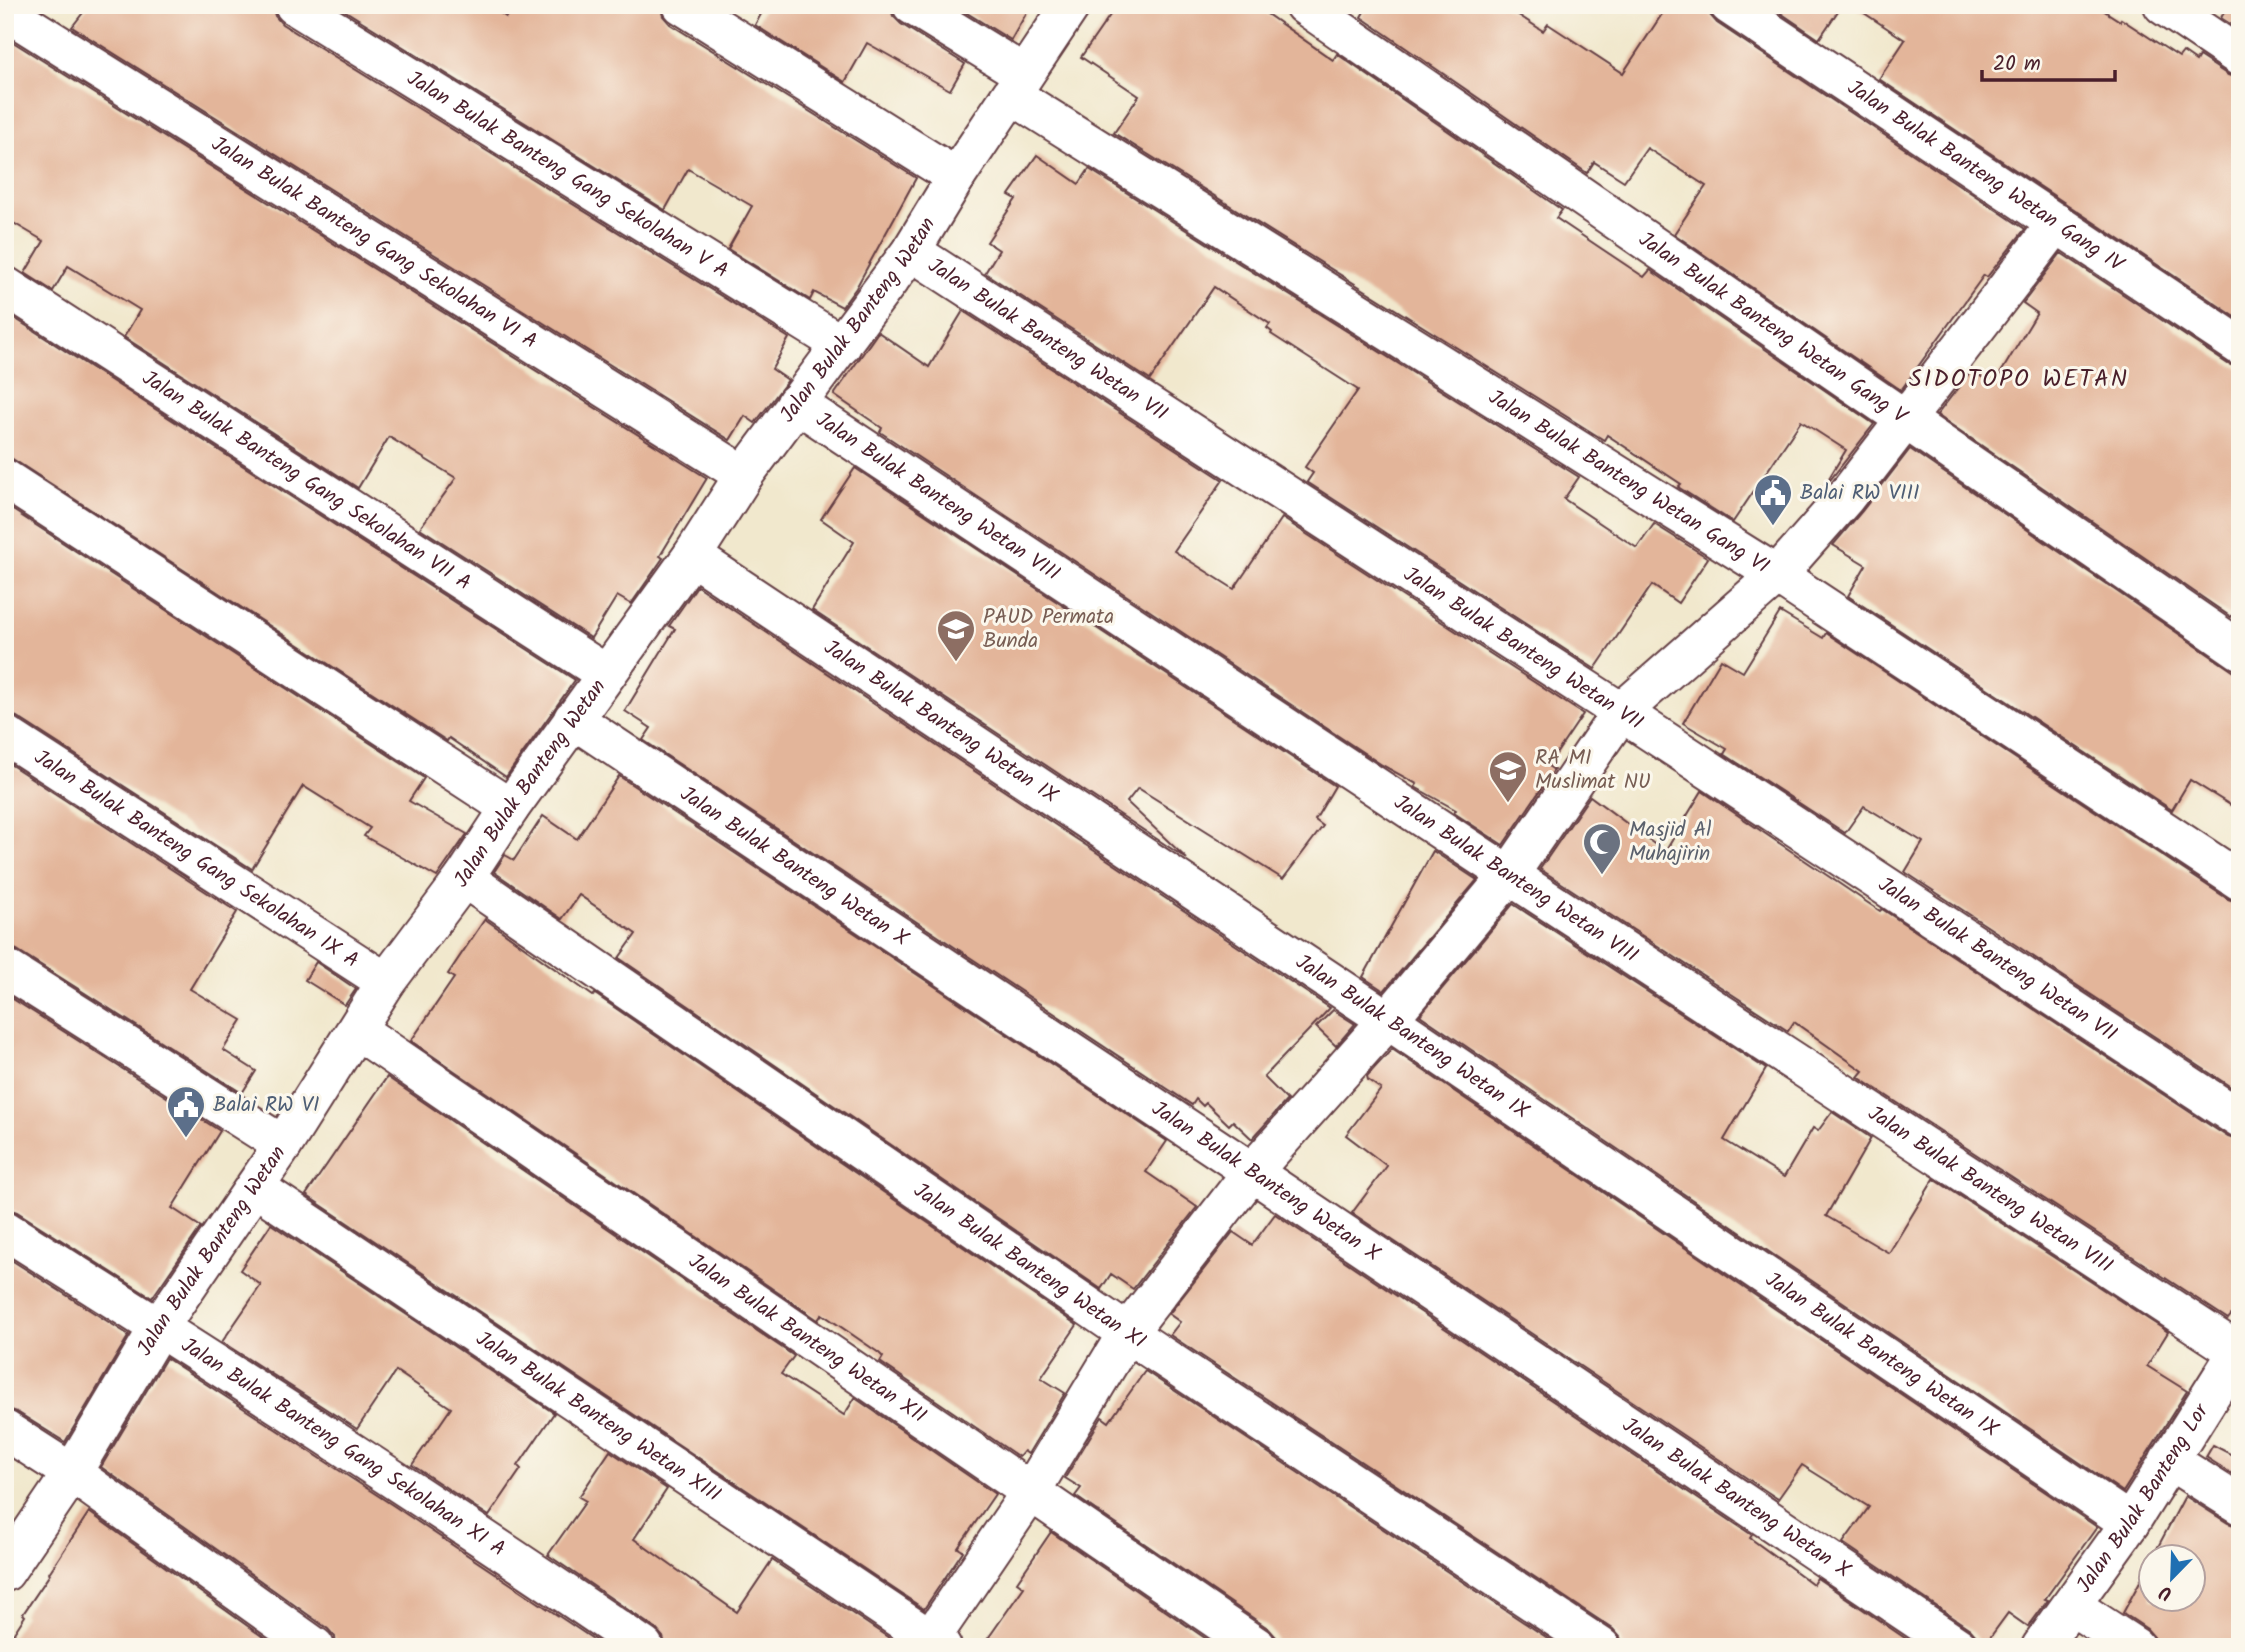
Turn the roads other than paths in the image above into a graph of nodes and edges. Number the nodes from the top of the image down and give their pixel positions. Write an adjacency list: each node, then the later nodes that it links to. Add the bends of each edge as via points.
1 (294, 5): 15 (street, Jalan Bulak Banteng Gang Sekolahan V A)
2 (682, 5): 11 (street)
3 (912, 5): 10 (street, Jalan Bulak Banteng Wetan Gang VI)
4 (1071, 5): 10 (street, Jalan Bulak Banteng Wetan)
5 (1304, 5): 18 (street, Jalan Bulak Banteng Wetan Gang V)
6 (1729, 5): 12 (street, Jalan Bulak Banteng Wetan Gang IV)
7 (2163, 5): 9 (street)
8 (5, 10): 19 (street, Jalan Bulak Banteng Gang Sekolahan VI A)
9 (2240, 57)
10 (1018, 85): 11 (street, Jalan Bulak Banteng Wetan); 22 (street, Jalan Bulak Banteng Wetan Gang VI)
11 (956, 177): 13 (street, Jalan Bulak Banteng Wetan)
12 (2057, 223): 16 (street, Jalan Bulak Banteng Wetan Gang IV); 18 (street)
13 (911, 251): 15 (street, Jalan Bulak Banteng Wetan); 25 (street, Jalan Bulak Banteng Wetan VII)
14 (5, 286): 24 (street, Jalan Bulak Banteng Gang Sekolahan VII A)
15 (842, 345): 17 (street, Jalan Bulak Banteng Wetan)
16 (2240, 345)
17 (796, 403): 19 (street, Jalan Bulak Banteng Wetan); 29 (street, Jalan Bulak Banteng Wetan VIII)
18 (1906, 419): 22 (street); 23 (street, Jalan Bulak Banteng Wetan Gang V)
19 (744, 475): 21 (street, Jalan Bulak Banteng Wetan)
20 (5, 479): 28 (street)
21 (692, 556): 24 (street, Jalan Bulak Banteng Wetan); 34 (street, Jalan Bulak Banteng Wetan IX)
22 (1777, 575): 25 (street); 31 (street, Jalan Bulak Banteng Wetan Gang VI)
23 (2240, 650)
24 (606, 674): 26 (street, Jalan Bulak Banteng Wetan)
25 (1621, 712): 29 (street); 36 (street, Jalan Bulak Banteng Wetan VII)
26 (573, 719): 28 (street, Jalan Bulak Banteng Wetan); 38 (street, Jalan Bulak Banteng Wetan X)
27 (5, 736): 33 (street, Jalan Bulak Banteng Gang Sekolahan IX A)
28 (510, 808): 30 (street, Jalan Bulak Banteng Wetan)
29 (1509, 875): 34 (street); 43 (street, Jalan Bulak Banteng Wetan VIII)
30 (464, 878): 33 (street, Jalan Bulak Banteng Wetan); 42 (street, Jalan Bulak Banteng Wetan XI)
31 (2240, 881)
32 (5, 968): 37 (street)
33 (386, 982): 35 (street, Jalan Bulak Banteng Wetan)
34 (1388, 1020): 38 (street); 49 (street, Jalan Bulak Banteng Wetan IX)
35 (357, 1030): 37 (street, Jalan Bulak Banteng Wetan); 47 (street, Jalan Bulak Banteng Wetan XII)
36 (2240, 1119)
37 (283, 1145): 39 (street, Jalan Bulak Banteng Wetan)
38 (1252, 1172): 42 (street); 57 (street, Jalan Bulak Banteng Wetan X)
39 (254, 1187): 41 (street, Jalan Bulak Banteng Wetan); 52 (street, Jalan Bulak Banteng Wetan XIII)
40 (5, 1230): 41 (street, Jalan Bulak Banteng Gang Sekolahan XI A)
41 (159, 1327): 46 (street, Jalan Bulak Banteng Wetan); 54 (street, Jalan Bulak Banteng Gang Sekolahan XI A, via 495,1544)
42 (1127, 1333): 47 (street); 56 (street, Jalan Bulak Banteng Wetan XI)
43 (2239, 1350): 45 (street, Jalan Bulak Banteng Lor)
44 (5, 1430): 46 (street)
45 (2169, 1460): 48 (street); 49 (street, Jalan Bulak Banteng Lor)
46 (72, 1473): 50 (street, Jalan Bulak Banteng Wetan); 53 (street)
47 (1032, 1490): 52 (street); 55 (street, Jalan Bulak Banteng Wetan XII)
48 (2240, 1505)
49 (2130, 1523): 51 (street, Jalan Bulak Banteng Lor)
50 (5, 1572)
51 (2072, 1606): 58 (street, Jalan Bulak Banteng Lor); 59 (street)
52 (933, 1644)
53 (315, 1647)
54 (644, 1647)
55 (1257, 1647)
56 (1601, 1647)
57 (1958, 1647)
58 (2041, 1647)
59 (2135, 1647)

